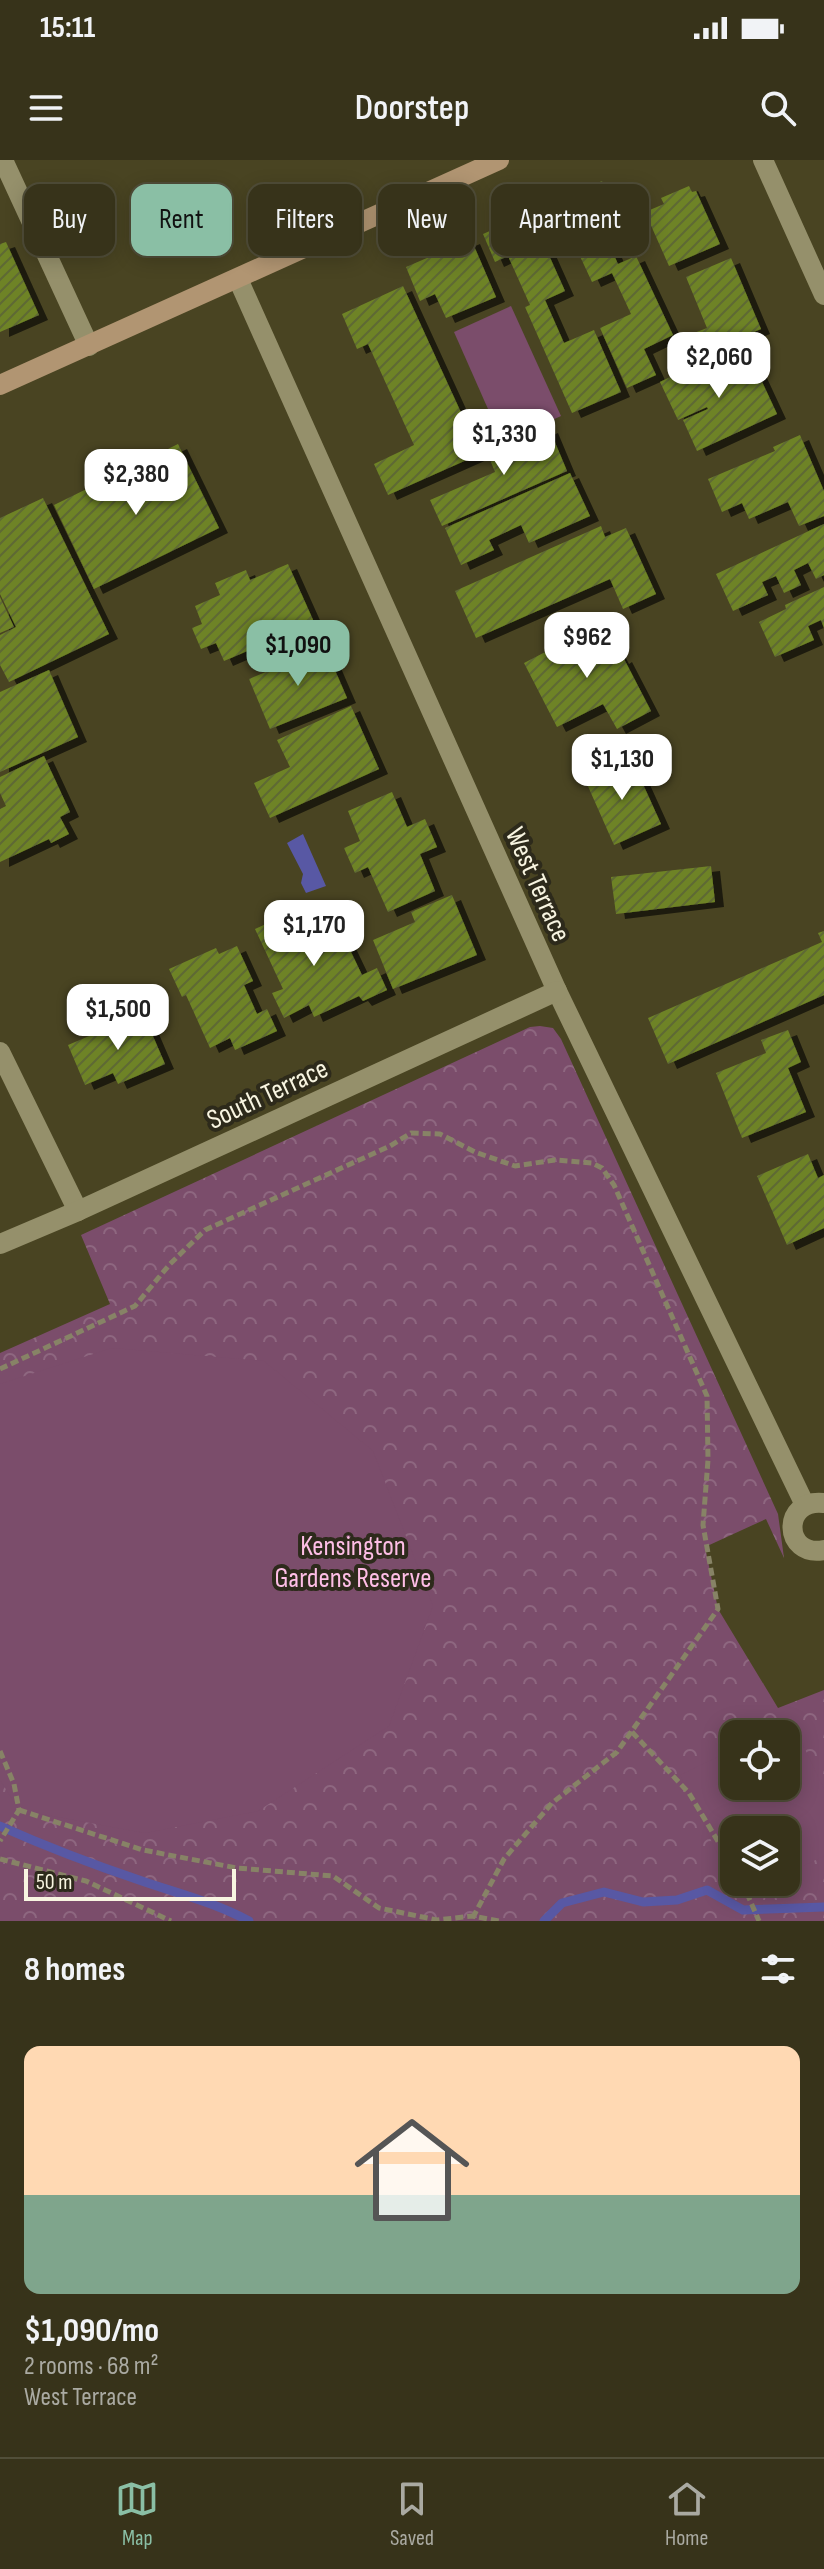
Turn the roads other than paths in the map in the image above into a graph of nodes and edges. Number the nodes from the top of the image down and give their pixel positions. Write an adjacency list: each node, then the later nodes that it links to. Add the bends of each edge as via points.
1 (3, 160): 6 (street)
2 (499, 160): 4 (main road)
3 (763, 160): 5 (street)
4 (238, 279): 6 (main road); 8 (street, West Terrace)
5 (824, 295)
6 (89, 346): 7 (main road)
7 (0, 385)
8 (557, 991): 10 (street, South Terrace); 12 (street, West Terrace)
9 (0, 1052): 10 (street)
10 (78, 1211): 11 (street, South Terrace)
11 (0, 1244)
12 (814, 1504): 13 (street, via 794,1518 793,1536 804,1549)
13 (824, 1550)

